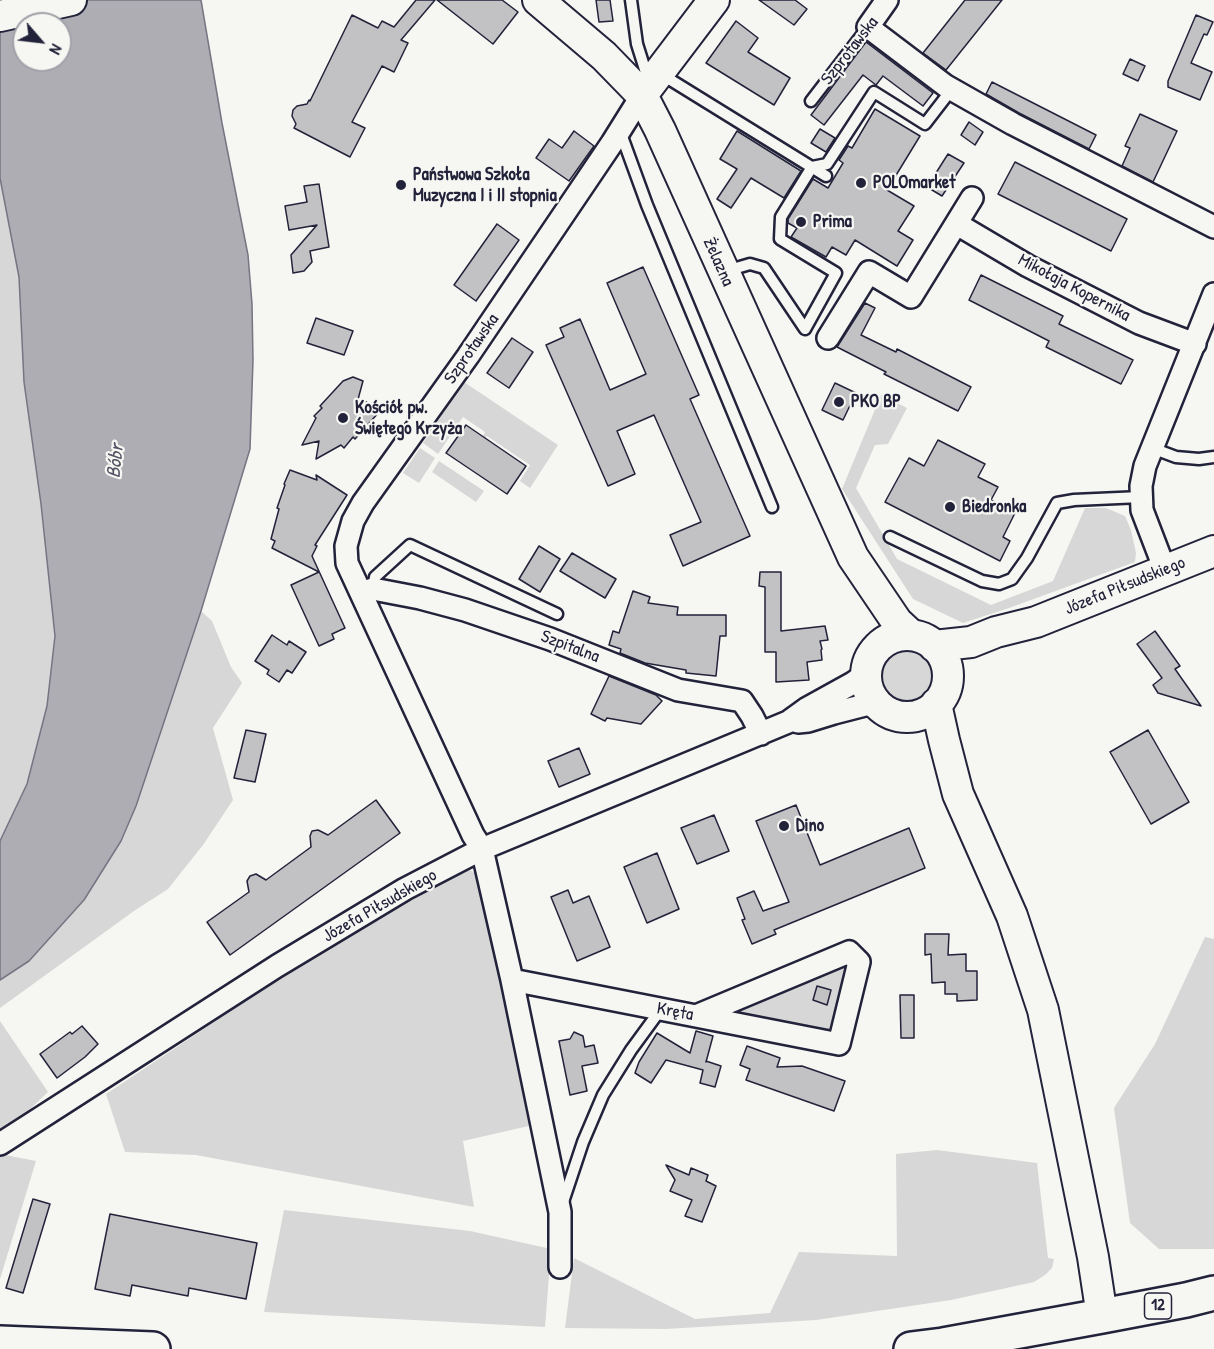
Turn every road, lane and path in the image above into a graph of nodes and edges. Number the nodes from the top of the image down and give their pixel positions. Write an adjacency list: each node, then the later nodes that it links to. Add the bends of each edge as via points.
1 (71, 0): 6 (street)
2 (537, 0): 8 (street, Żelazna, via 604,56)
3 (631, 0): 8 (lane, via 637,44)
4 (714, 0): 8 (street, Szprotawska)
5 (887, 0): 7 (street, Szprotawska)
6 (0, 16)
7 (868, 27): 9 (street); 10 (lane, Szprotawska)
8 (650, 84): 11 (street, Szprotawska); 12 (lane); 17 (street, Żelazna, via 660,130)
9 (952, 89): 12 (lane, via 925,124 874,92 827,165); 16 (street)
10 (811, 101)
11 (620, 130): 24 (lane, via 647,205); 29 (street, Szprotawska, via 353,521 346,546 347,563)
12 (812, 167): 13 (lane); 17 (lane, via 781,217 780,239 836,273 805,330 764,268 750,264)
13 (826, 176)
14 (972, 198): 15 (street)
15 (957, 224): 19 (street, via 911,297 869,272); 20 (street, Mikołaja Kopernika, via 1028,266 1129,317)
16 (1214, 227)
17 (723, 271): 27 (street, Żelazna)
18 (1214, 294): 20 (street)
19 (828, 338)
20 (1195, 344): 21 (street)
21 (1152, 448): 22 (lane, via 1176,457); 23 (street)
22 (1214, 457)
23 (1141, 497): 25 (lane, via 1057,503 1012,579 999,584 982,581); 28 (street, via 1142,510)
24 (772, 507)
25 (890, 537)
26 (1214, 551): 28 (street, Józefa Piłsudskiego)
27 (853, 558): 32 (street, via 897,622); 33 (street, via 875,636)
28 (1165, 570): 31 (street, Józefa Piłsudskiego)
29 (367, 590): 30 (lane, via 375,577 410,545); 38 (street, Szpitalna, via 465,610 678,690 742,701); 40 (street, Szprotawska)
30 (558, 614)
31 (1036, 622): 32 (street, via 971,642); 34 (street, via 1005,644 963,665)
32 (922, 641): 33 (street, via 898,636 886,641); 34 (street, via 942,656 947,668)
33 (871, 661): 35 (street, via 867,685); 37 (street, via 846,688)
34 (942, 693): 36 (street, via 928,711); 39 (street, via 944,740)
35 (878, 705): 36 (street, via 886,712); 37 (street)
36 (907, 717): 39 (street)
37 (788, 723): 38 (street, Józefa Piłsudskiego)
38 (761, 734): 40 (street, Józefa Piłsudskiego)
39 (958, 794): 48 (street, via 1012,916 1043,1010)
40 (482, 849): 41 (street); 44 (street, Józefa Piłsudskiego, via 405,889 277,966)
41 (512, 980): 42 (street, Kręta); 45 (street)
42 (661, 1009): 43 (street, Kręta); 45 (lane, via 603,1095)
43 (696, 1016): 43 (street, Kręta, via 839,1044 859,962 849,952)
44 (0, 1144)
45 (560, 1212): 46 (street)
46 (560, 1267)
47 (1214, 1293): 48 (main road, 12)
48 (1102, 1316): 51 (main road, 12)
49 (0, 1343): 50 (main road)
50 (153, 1349)
51 (910, 1349)

